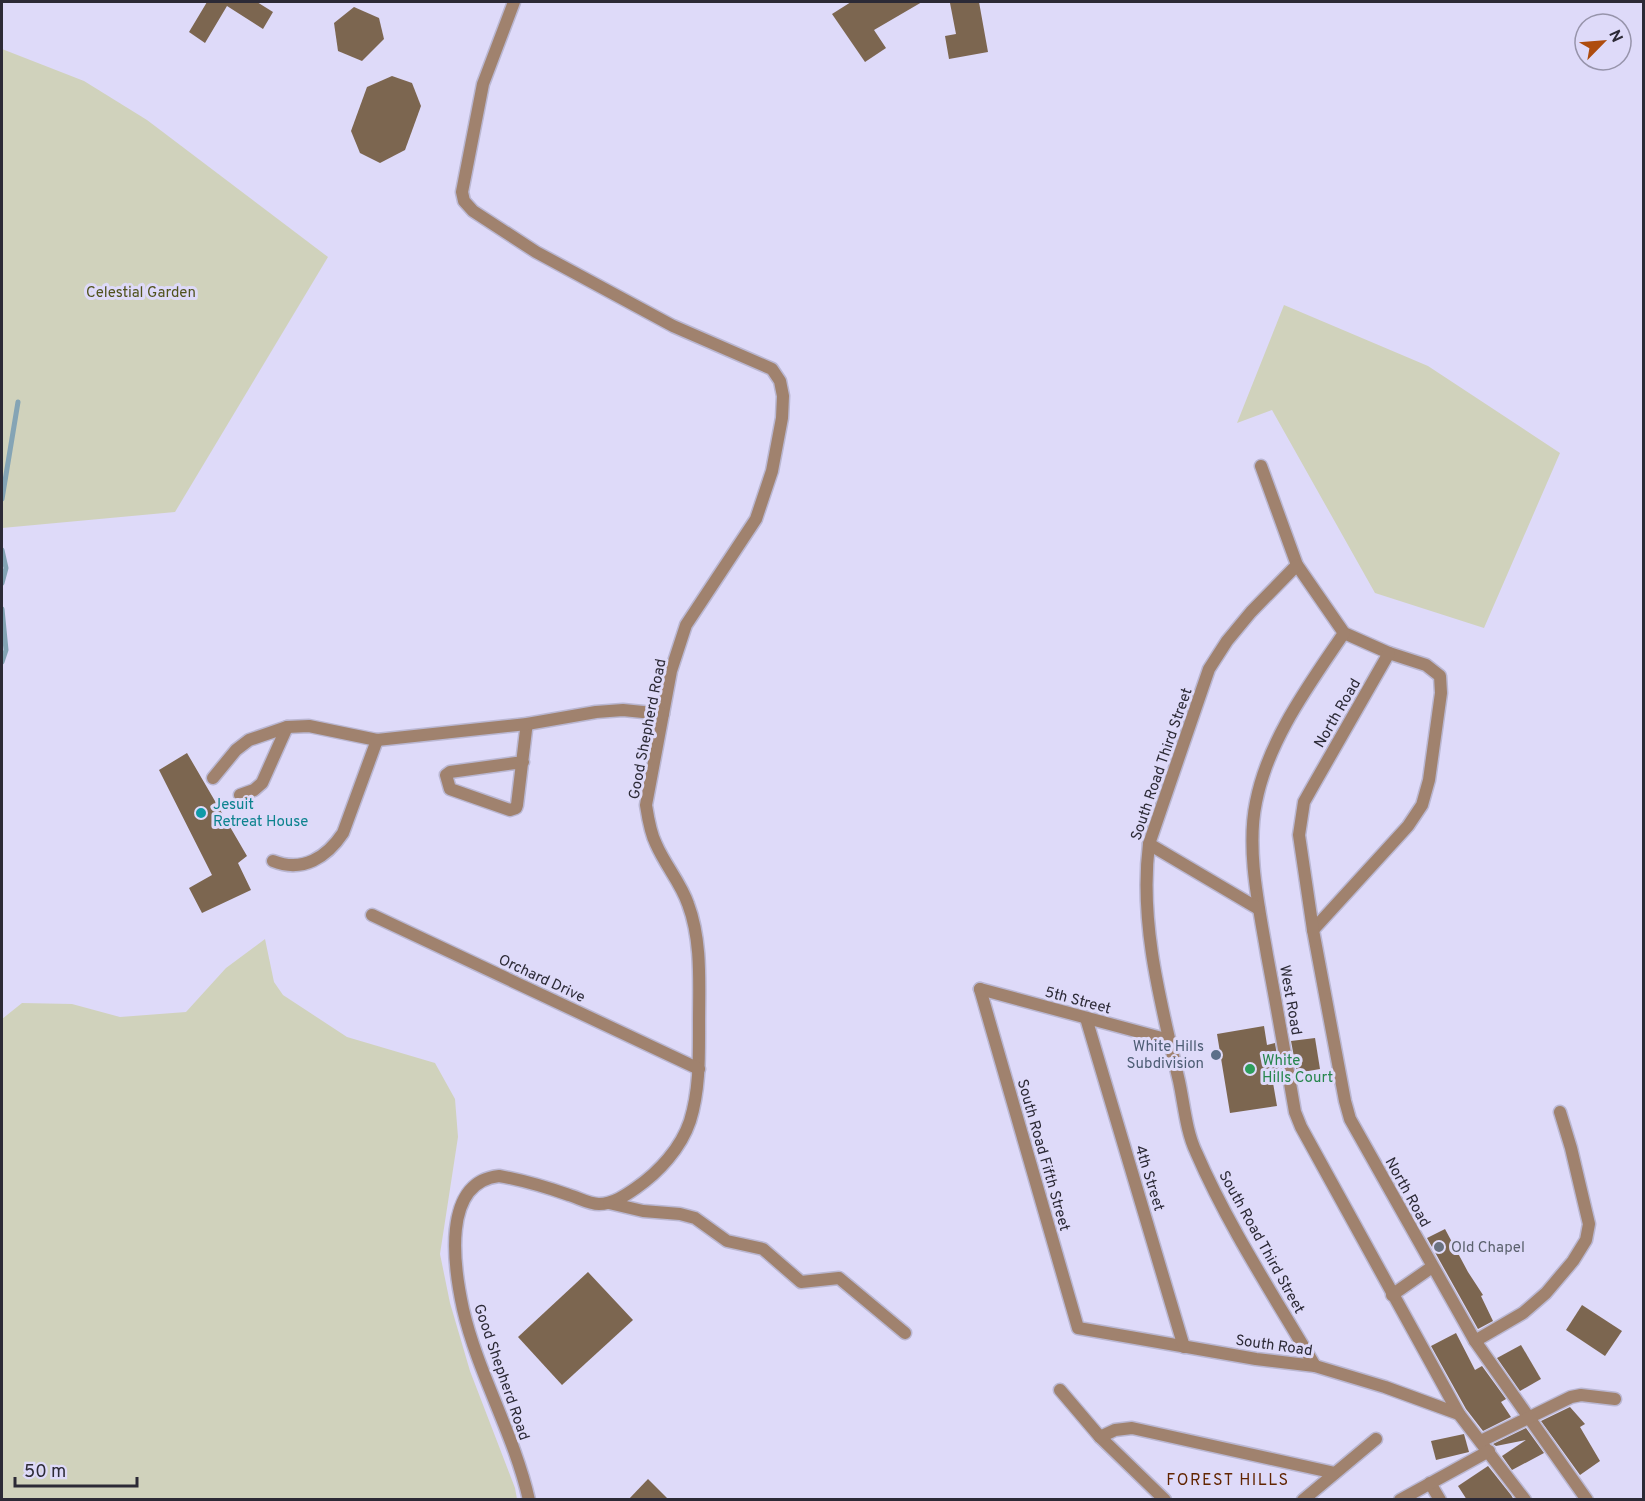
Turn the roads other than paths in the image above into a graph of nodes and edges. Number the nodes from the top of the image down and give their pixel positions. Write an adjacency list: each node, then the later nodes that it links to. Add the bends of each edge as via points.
1 (514, 2): 6 (street, Good Shepherd Road, via 483,84 462,192 464,201 489,223 536,252 673,326 772,369 782,389 782,418 772,471 756,519 686,626)
2 (1261, 466): 3 (street)
3 (1297, 566): 4 (street); 13 (street, South Road Third Street, via 1251,612 1209,669)
4 (1344, 633): 5 (street); 15 (street, West Road, via 1303,694 1263,777 1252,839)
5 (1389, 652): 17 (street, North Road, via 1304,802 1299,836); 17 (street, via 1426,665 1440,676 1429,780 1422,805 1408,826)
6 (663, 714): 7 (street, via 623,710); 21 (street, Good Shepherd Road, via 646,805 655,843 688,904 696,937)
7 (527, 724): 9 (street); 10 (street)
8 (287, 727): 9 (street, via 309,726); 11 (street, via 249,740); 12 (street, via 262,783)
9 (377, 740): 14 (street, via 335,846 305,864)
10 (523, 762): 10 (street, via 518,805 513,810 447,786 446,775 450,772)
11 (213, 778)
12 (240, 795)
13 (1149, 844): 15 (street); 20 (street, South Road Third Street, via 1146,902)
14 (273, 861)
15 (1259, 909): 25 (street, West Road, via 1295,1112)
16 (372, 915): 21 (street, Orchard Drive)
17 (1313, 930): 24 (street, North Road, via 1350,1119)
18 (980, 989): 19 (street, 5th Street); 26 (street, South Road Fifth Street)
19 (1086, 1018): 20 (street, 5th Street); 29 (street, 4th Street)
20 (1169, 1040): 30 (street, South Road Third Street, via 1194,1149 1217,1197)
21 (699, 1069): 23 (street, Good Shepherd Road, via 689,1123 675,1149 640,1185)
22 (1560, 1112): 28 (street, via 1589,1224 1586,1240 1546,1293 1523,1313)
23 (609, 1203): 27 (street, via 695,1218 727,1241 763,1249 801,1282 839,1278); 40 (street, Good Shepherd Road, via 590,1203 499,1176 477,1183 462,1199 458,1213 456,1253 463,1309)
24 (1432, 1267): 25 (street); 28 (street, North Road)
25 (1392, 1295): 33 (street, West Road)
26 (1078, 1328): 29 (street, South Road)
27 (905, 1333)
28 (1475, 1341): 34 (street, North Road)
29 (1184, 1347): 30 (street, South Road)
30 (1315, 1366): 33 (street, South Road)
31 (1060, 1390): 35 (street)
32 (1615, 1399): 34 (street, via 1571,1397)
33 (1459, 1414): 37 (street, West Road)
34 (1529, 1418): 37 (street); 46 (street, North Road)
35 (1100, 1437): 38 (street, via 1132,1428); 41 (street)
36 (1376, 1439): 38 (street)
37 (1485, 1446): 39 (street); 45 (street, West Road)
38 (1335, 1473): 42 (street)
39 (1430, 1483): 43 (street); 44 (street)
40 (529, 1500)
41 (1165, 1500)
42 (1303, 1500)
43 (1400, 1500)
44 (1440, 1500)
45 (1525, 1500)
46 (1587, 1500)

